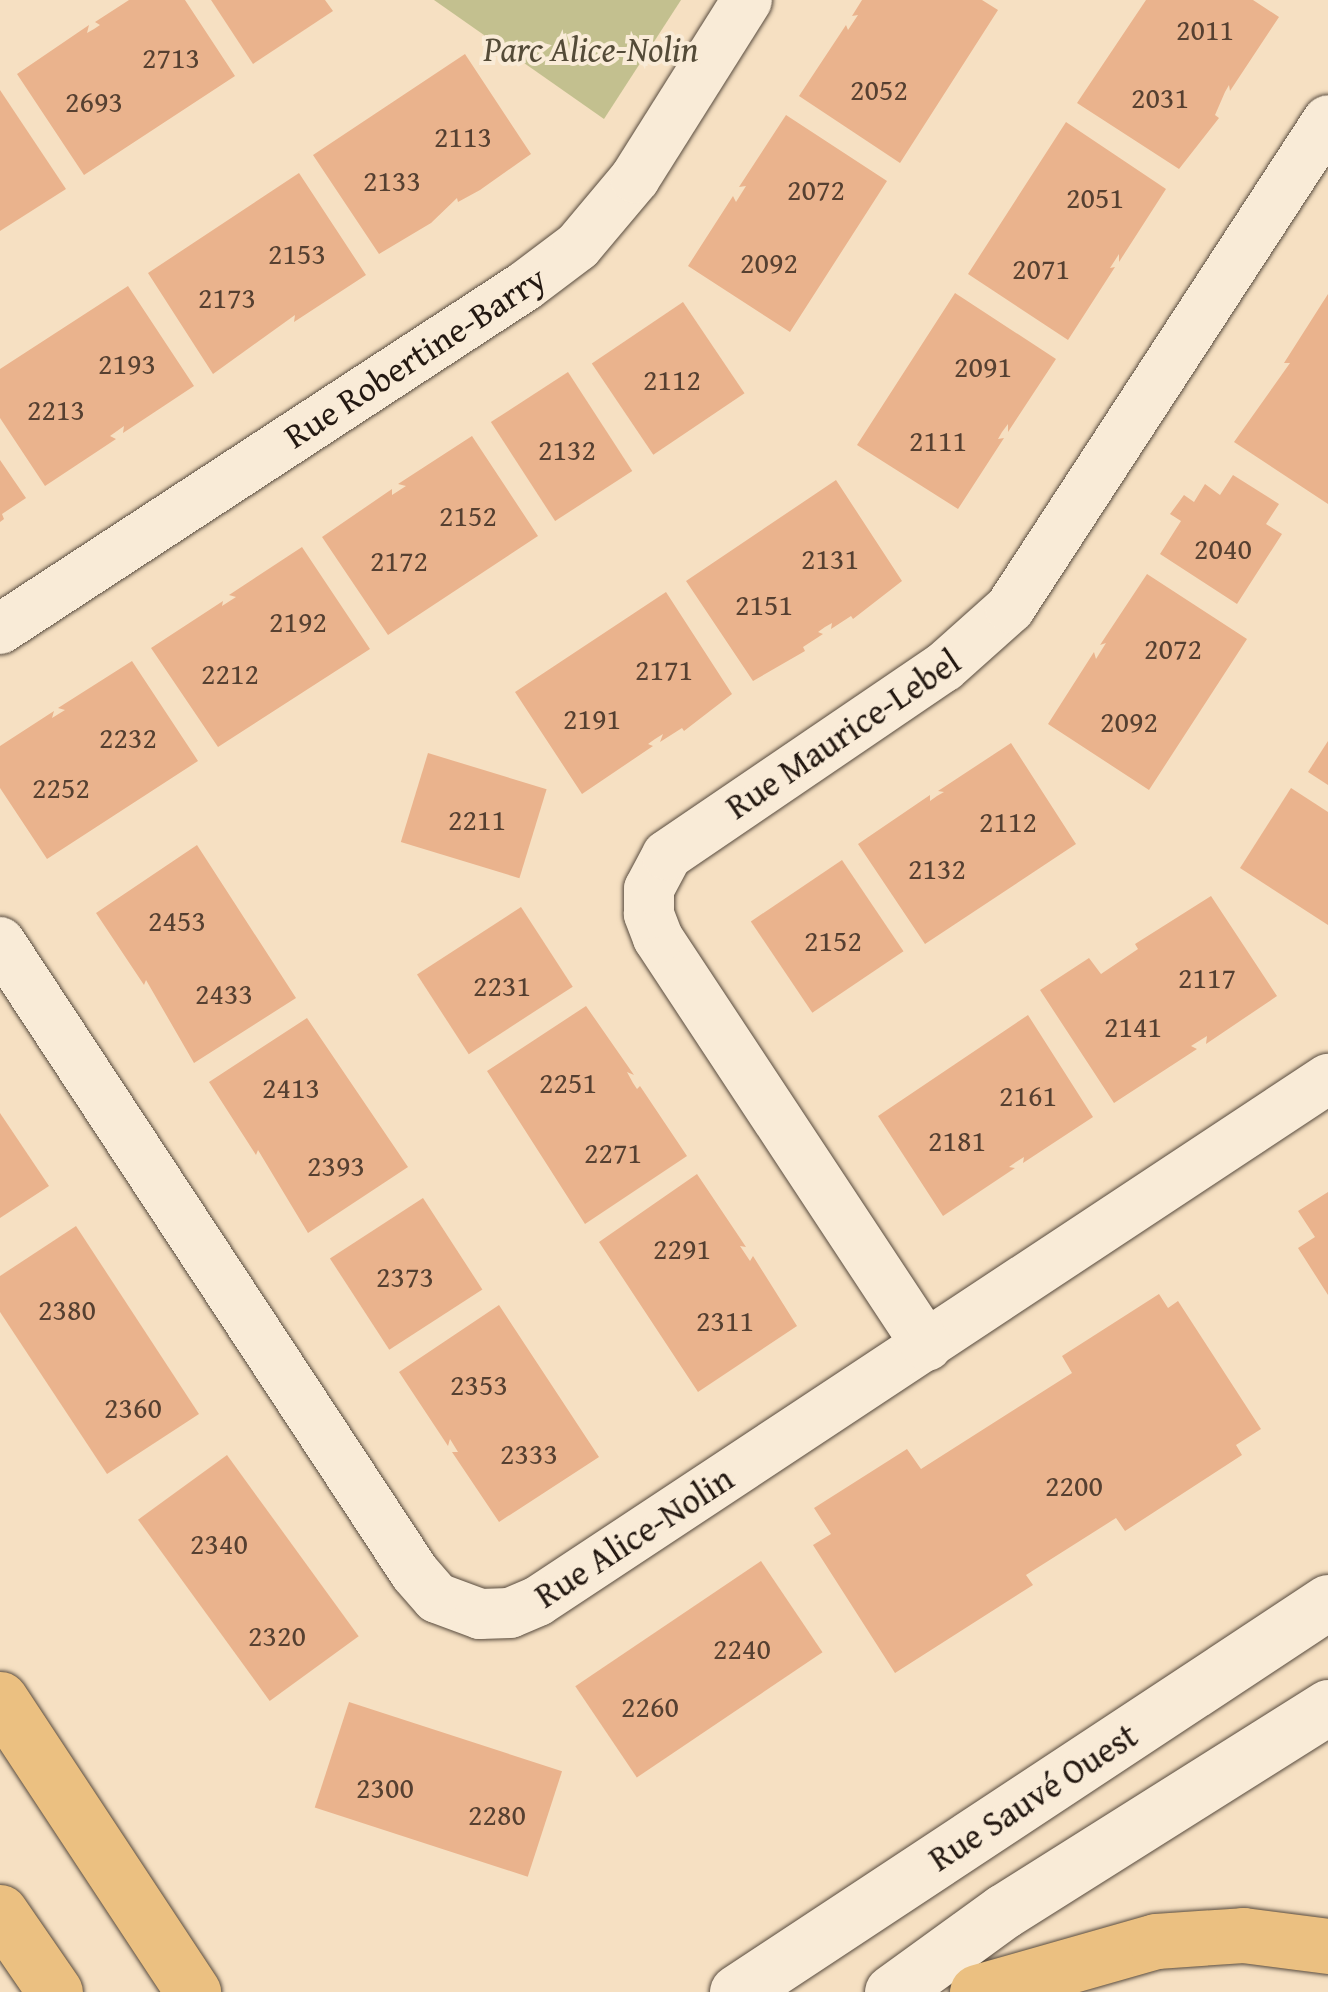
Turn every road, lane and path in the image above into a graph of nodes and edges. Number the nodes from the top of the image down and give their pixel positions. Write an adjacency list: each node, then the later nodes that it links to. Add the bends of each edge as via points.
1 (748, 0): 3 (street, Rue Robertine-Barry, via 635,178 578,246)
2 (1328, 120): 6 (street, Rue Maurice-Lebel, via 1010,608 944,667 667,855 649,889 658,938)
3 (0, 629)
4 (0, 942): 6 (street, Rue Alice-Nolin, via 415,1574 450,1605 495,1615 538,1600)
5 (1328, 1079): 6 (street, Rue Alice-Nolin)
6 (927, 1346)
7 (1328, 1602): 14 (main road, Rue Sauvé Ouest)
8 (0, 1698): 13 (highway)
9 (1328, 1707): 15 (main road, via 1004,1911)
10 (0, 1912): 12 (highway)
11 (1328, 1946): 16 (highway, via 1242,1935 1156,1941)
12 (55, 1992)
13 (193, 1992)
14 (737, 1992)
15 (892, 1992)
16 (977, 1992)

